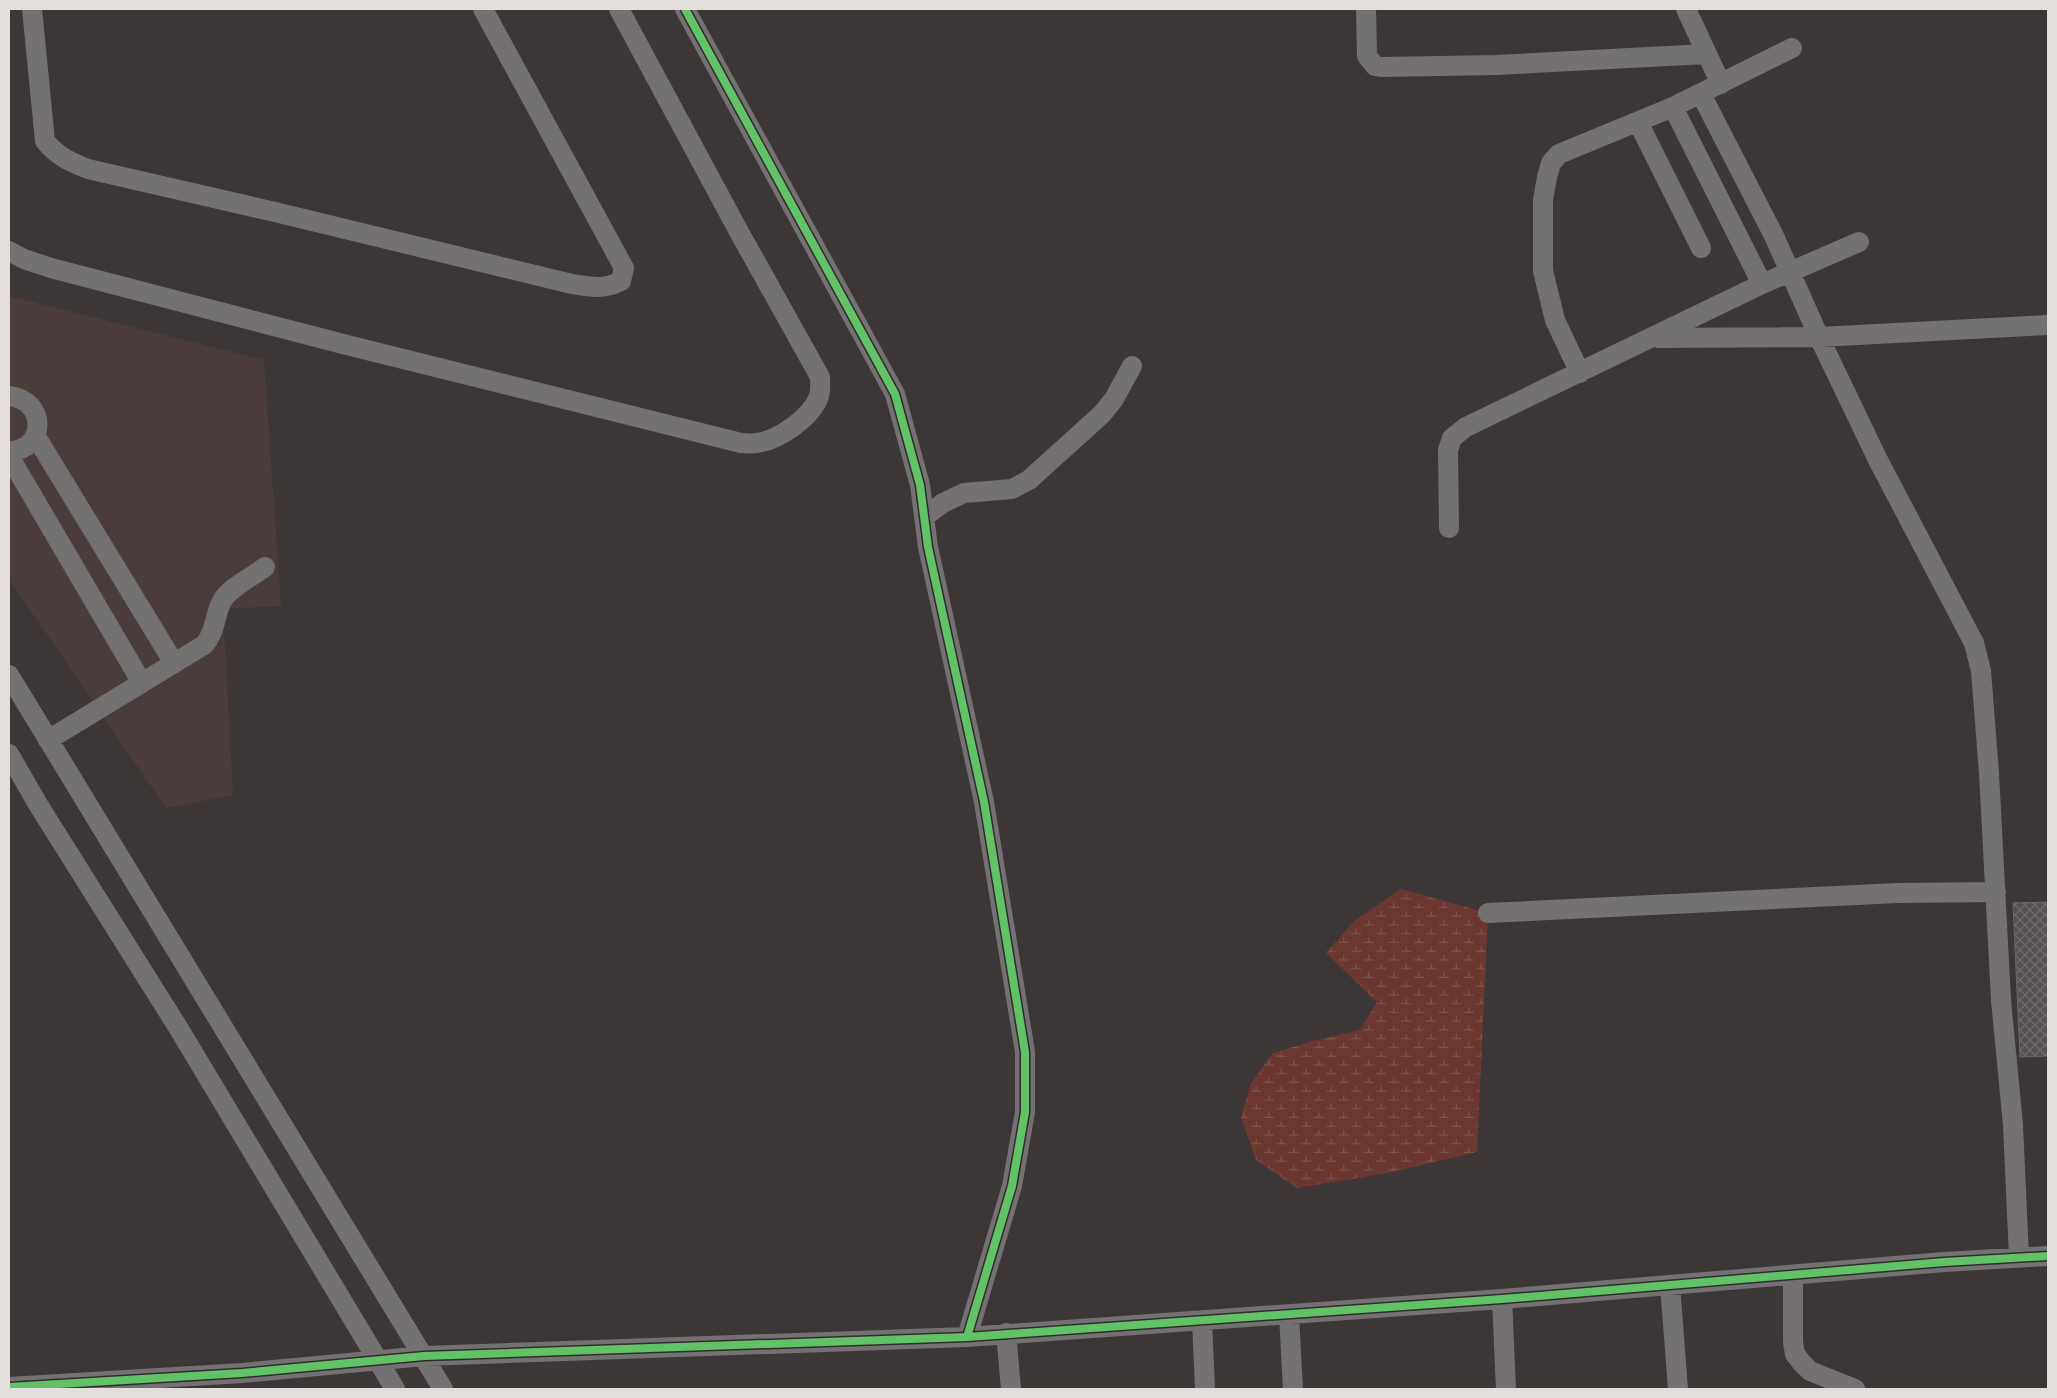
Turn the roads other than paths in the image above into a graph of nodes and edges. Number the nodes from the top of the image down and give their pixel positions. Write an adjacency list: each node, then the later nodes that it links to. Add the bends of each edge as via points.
1 (32, 9): 2 (street, via 45,141 68,162 572,284 597,288 612,286 621,281 624,268)
2 (484, 9)
3 (619, 9): 15 (street, via 820,377 816,405 804,419 772,439 741,443 51,268)
4 (685, 9): 27 (street, via 895,394 920,485)
5 (1366, 9): 8 (street, via 1367,56 1370,62 1381,68)
6 (1686, 9): 8 (street)
7 (1792, 48): 9 (street)
8 (1706, 54): 9 (street)
9 (1721, 84): 10 (street)
10 (1701, 94): 11 (street); 16 (street)
11 (1673, 108): 12 (street); 17 (street)
12 (1638, 122): 14 (street); 22 (street, via 1559,154 1551,163 1546,177 1543,271 1555,320)
13 (1859, 242): 16 (street)
14 (1701, 248)
15 (9, 251)
16 (1790, 272): 17 (street); 19 (street)
17 (1762, 284): 20 (street)
18 (2048, 325): 19 (street)
19 (1819, 337): 20 (street); 35 (street, via 1878,460 1974,644 1982,680)
20 (1652, 338): 22 (street)
21 (1132, 366): 27 (street, via 1102,414 1029,480 1012,488 954,496)
22 (1580, 372): 28 (street, via 1466,427 1452,438 1447,464)
23 (9, 395): 24 (street, via 18,397 33,408 38,426)
24 (35, 434): 25 (street, via 23,448); 30 (street)
25 (9, 451)
26 (9, 456): 32 (street)
27 (924, 517): 45 (street, via 984,802 1025,1052 1025,1112 1012,1186)
28 (1450, 528)
29 (265, 567): 30 (street, via 228,594 204,645)
30 (174, 664): 32 (street)
31 (9, 675): 33 (street)
32 (142, 683): 33 (street)
33 (48, 740): 46 (street)
34 (10, 759): 47 (street, via 179,1029)
35 (1996, 892): 36 (street, via 1898,893); 38 (street)
36 (1488, 913)
37 (2048, 1256): 38 (street)
38 (2019, 1257): 39 (street)
39 (1793, 1276): 40 (street); 56 (street, via 1795,1354 1810,1371)
40 (1670, 1285): 41 (street); 55 (street)
41 (1502, 1299): 42 (street); 54 (street)
42 (1289, 1315): 43 (street); 53 (street)
43 (1202, 1320): 44 (street); 52 (street)
44 (1006, 1333): 45 (street); 51 (street)
45 (967, 1337): 46 (street)
46 (424, 1356): 47 (street); 50 (street)
47 (378, 1361): 48 (street); 49 (street)
48 (9, 1387)
49 (395, 1389)
50 (443, 1389)
51 (1011, 1389)
52 (1205, 1389)
53 (1293, 1389)
54 (1506, 1389)
55 (1678, 1389)
56 (1855, 1389)

